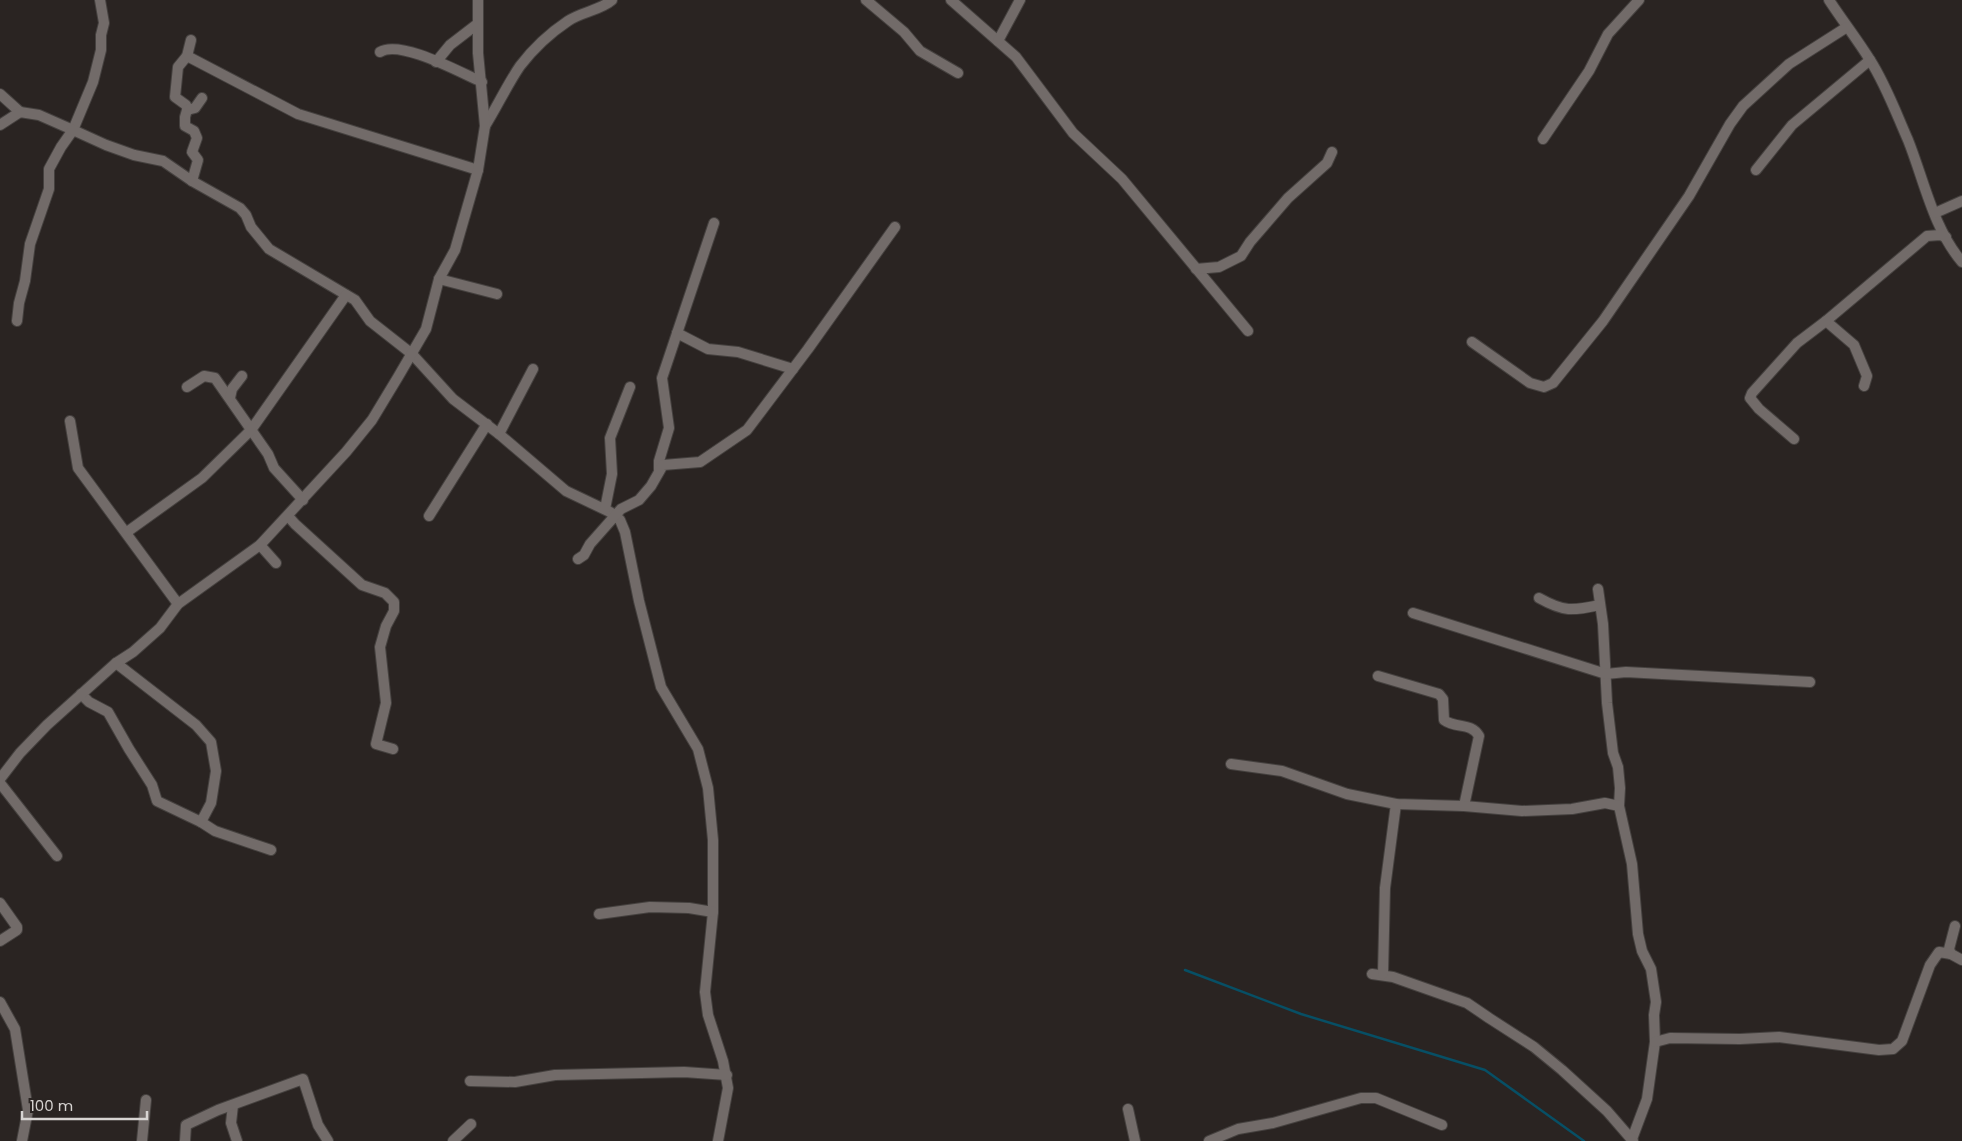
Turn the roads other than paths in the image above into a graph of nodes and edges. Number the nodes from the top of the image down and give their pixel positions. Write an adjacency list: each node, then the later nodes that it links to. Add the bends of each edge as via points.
1 (100, 0): 25 (street, via 104,23 101,50 93,82)
2 (478, 0): 9 (street)
3 (612, 0): 24 (street, via 569,20 548,36 520,66)
4 (866, 0): 17 (street, via 904,32 920,51)
5 (951, 0): 12 (street)
6 (1020, 0): 12 (street)
7 (1639, 0): 26 (street, via 1608,34 1589,71)
8 (1829, 0): 10 (street)
9 (476, 25): 16 (street, via 450,44); 18 (street)
10 (1847, 27): 15 (street); 45 (street, via 1789,64 1744,106 1688,196 1603,321 1553,382 1544,387 1530,383)
11 (191, 40): 14 (street)
12 (998, 41): 37 (street, via 1016,57 1073,133 1122,180)
13 (380, 52): 16 (street, via 385,48 397,49)
14 (187, 56): 21 (street, via 178,67 176,97); 28 (street, via 298,114)
15 (1870, 60): 29 (street, via 1792,125); 32 (street, via 1908,142)
16 (436, 62): 18 (street)
17 (958, 73)
18 (482, 82): 24 (street)
19 (0, 94): 22 (street)
20 (202, 98): 21 (street, via 195,108)
21 (188, 110): 30 (street, via 185,126 197,138 192,152 198,160)
22 (20, 112): 23 (street); 25 (street)
23 (0, 125)
24 (485, 126): 28 (street)
25 (73, 130): 30 (street, via 134,155 163,161); 41 (street, via 49,169 49,189 30,244)
26 (1543, 139)
27 (1332, 152): 37 (street, via 1327,163 1288,198 1241,256 1219,267)
28 (478, 170): 38 (street, via 454,250)
29 (1756, 170)
30 (192, 181): 40 (street, via 240,208 269,249)
31 (1962, 201): 32 (street)
32 (1935, 213): 35 (street)
33 (714, 223): 44 (street)
34 (895, 227): 48 (street)
35 (1946, 237): 36 (street); 42 (street, via 1927,236)
36 (1962, 262)
37 (1196, 269): 43 (street)
38 (439, 279): 39 (street); 46 (street, via 426,329)
39 (498, 294)
40 (346, 295): 46 (street, via 355,300 370,321); 56 (street)
41 (17, 321)
42 (1826, 321): 50 (street, via 1854,345 1867,376); 58 (street, via 1797,343 1750,398)
43 (1248, 331)
44 (677, 333): 48 (street, via 708,349 738,352); 59 (street, via 662,378 669,428 658,462)
45 (1472, 342)
46 (412, 354): 55 (street, via 453,399); 60 (street, via 372,420)
47 (533, 369): 57 (street)
48 (793, 369): 59 (street, via 747,430 700,462 663,466)
49 (242, 376): 53 (street, via 232,389)
50 (1864, 386)
51 (630, 387): 61 (street, via 610,438 612,482)
52 (187, 388): 53 (street, via 204,376 215,378)
53 (230, 398): 56 (street)
54 (70, 421): 65 (street, via 78,468)
55 (486, 424): 57 (street); 63 (street)
56 (251, 430): 60 (street, via 274,468); 65 (street, via 202,478)
57 (499, 434): 61 (street, via 566,491)
58 (1794, 439)
59 (659, 471): 64 (street, via 639,500 621,509)
60 (303, 500): 62 (street)
61 (605, 510): 64 (street)
62 (288, 516): 66 (street); 79 (street, via 362,584 385,593 394,602 394,611 380,647 386,703 376,744)
63 (429, 516)
64 (615, 517): 67 (street); 90 (street, via 625,532 661,687 702,758 713,840)
65 (127, 532): 71 (street)
66 (260, 545): 68 (street); 71 (street)
67 (578, 559)
68 (276, 563)
69 (1598, 589): 72 (street)
70 (1539, 598): 72 (street, via 1565,610)
71 (178, 604): 74 (street, via 160,628)
72 (1600, 605): 75 (street)
73 (1413, 613): 75 (street)
74 (116, 663): 78 (street); 86 (street, via 196,725 211,742 216,771 211,803)
75 (1606, 674): 77 (street, via 1626,672); 85 (street, via 1613,753 1618,767)
76 (1378, 676): 84 (street, via 1439,694 1443,698 1444,720 1450,725 1475,729 1479,736)
77 (1810, 682)
78 (81, 694): 81 (street, via 47,724); 86 (street, via 108,712 152,785 156,801)
79 (393, 749)
80 (1230, 764): 83 (street, via 1282,771 1347,794)
81 (0, 779)
82 (0, 783): 88 (street)
83 (1396, 804): 84 (street); 97 (street, via 1385,888)
84 (1464, 806): 85 (street, via 1522,812 1605,803)
85 (1619, 806): 99 (street, via 1632,864 1638,934 1655,990)
86 (200, 822): 87 (street, via 215,831)
87 (271, 850)
88 (57, 856)
89 (0, 903): 93 (street, via 17,927)
90 (713, 912): 91 (street, via 650,907); 100 (street, via 706,992 708,1015)
91 (599, 914)
92 (1955, 926): 94 (street, via 1949,949)
93 (0, 940)
94 (1951, 954): 95 (street); 99 (street, via 1939,952 1930,965 1902,1040 1893,1049 1779,1037 1670,1038)
95 (1962, 960)
96 (1372, 974): 97 (street)
97 (1383, 974): 107 (street, via 1467,1003 1534,1047 1606,1111)
98 (0, 1002): 108 (street, via 15,1029 28,1110)
99 (1655, 1042): 107 (street, via 1647,1099)
100 (727, 1075): 101 (street, via 684,1072 555,1075 515,1082); 114 (street, via 727,1102)
101 (470, 1081)
102 (146, 1100): 109 (street)
103 (233, 1105): 110 (street, via 186,1125); 111 (street, via 231,1123); 112 (street, via 303,1079 318,1125)
104 (1128, 1108): 115 (street)
105 (470, 1124): 113 (street)
106 (1442, 1125): 116 (street, via 1376,1098 1361,1098 1274,1123 1238,1129)
107 (1633, 1140)
108 (22, 1141)
109 (142, 1141)
110 (185, 1141)
111 (237, 1141)
112 (328, 1141)
113 (453, 1141)
114 (718, 1141)
115 (1135, 1141)
116 (1209, 1141)

